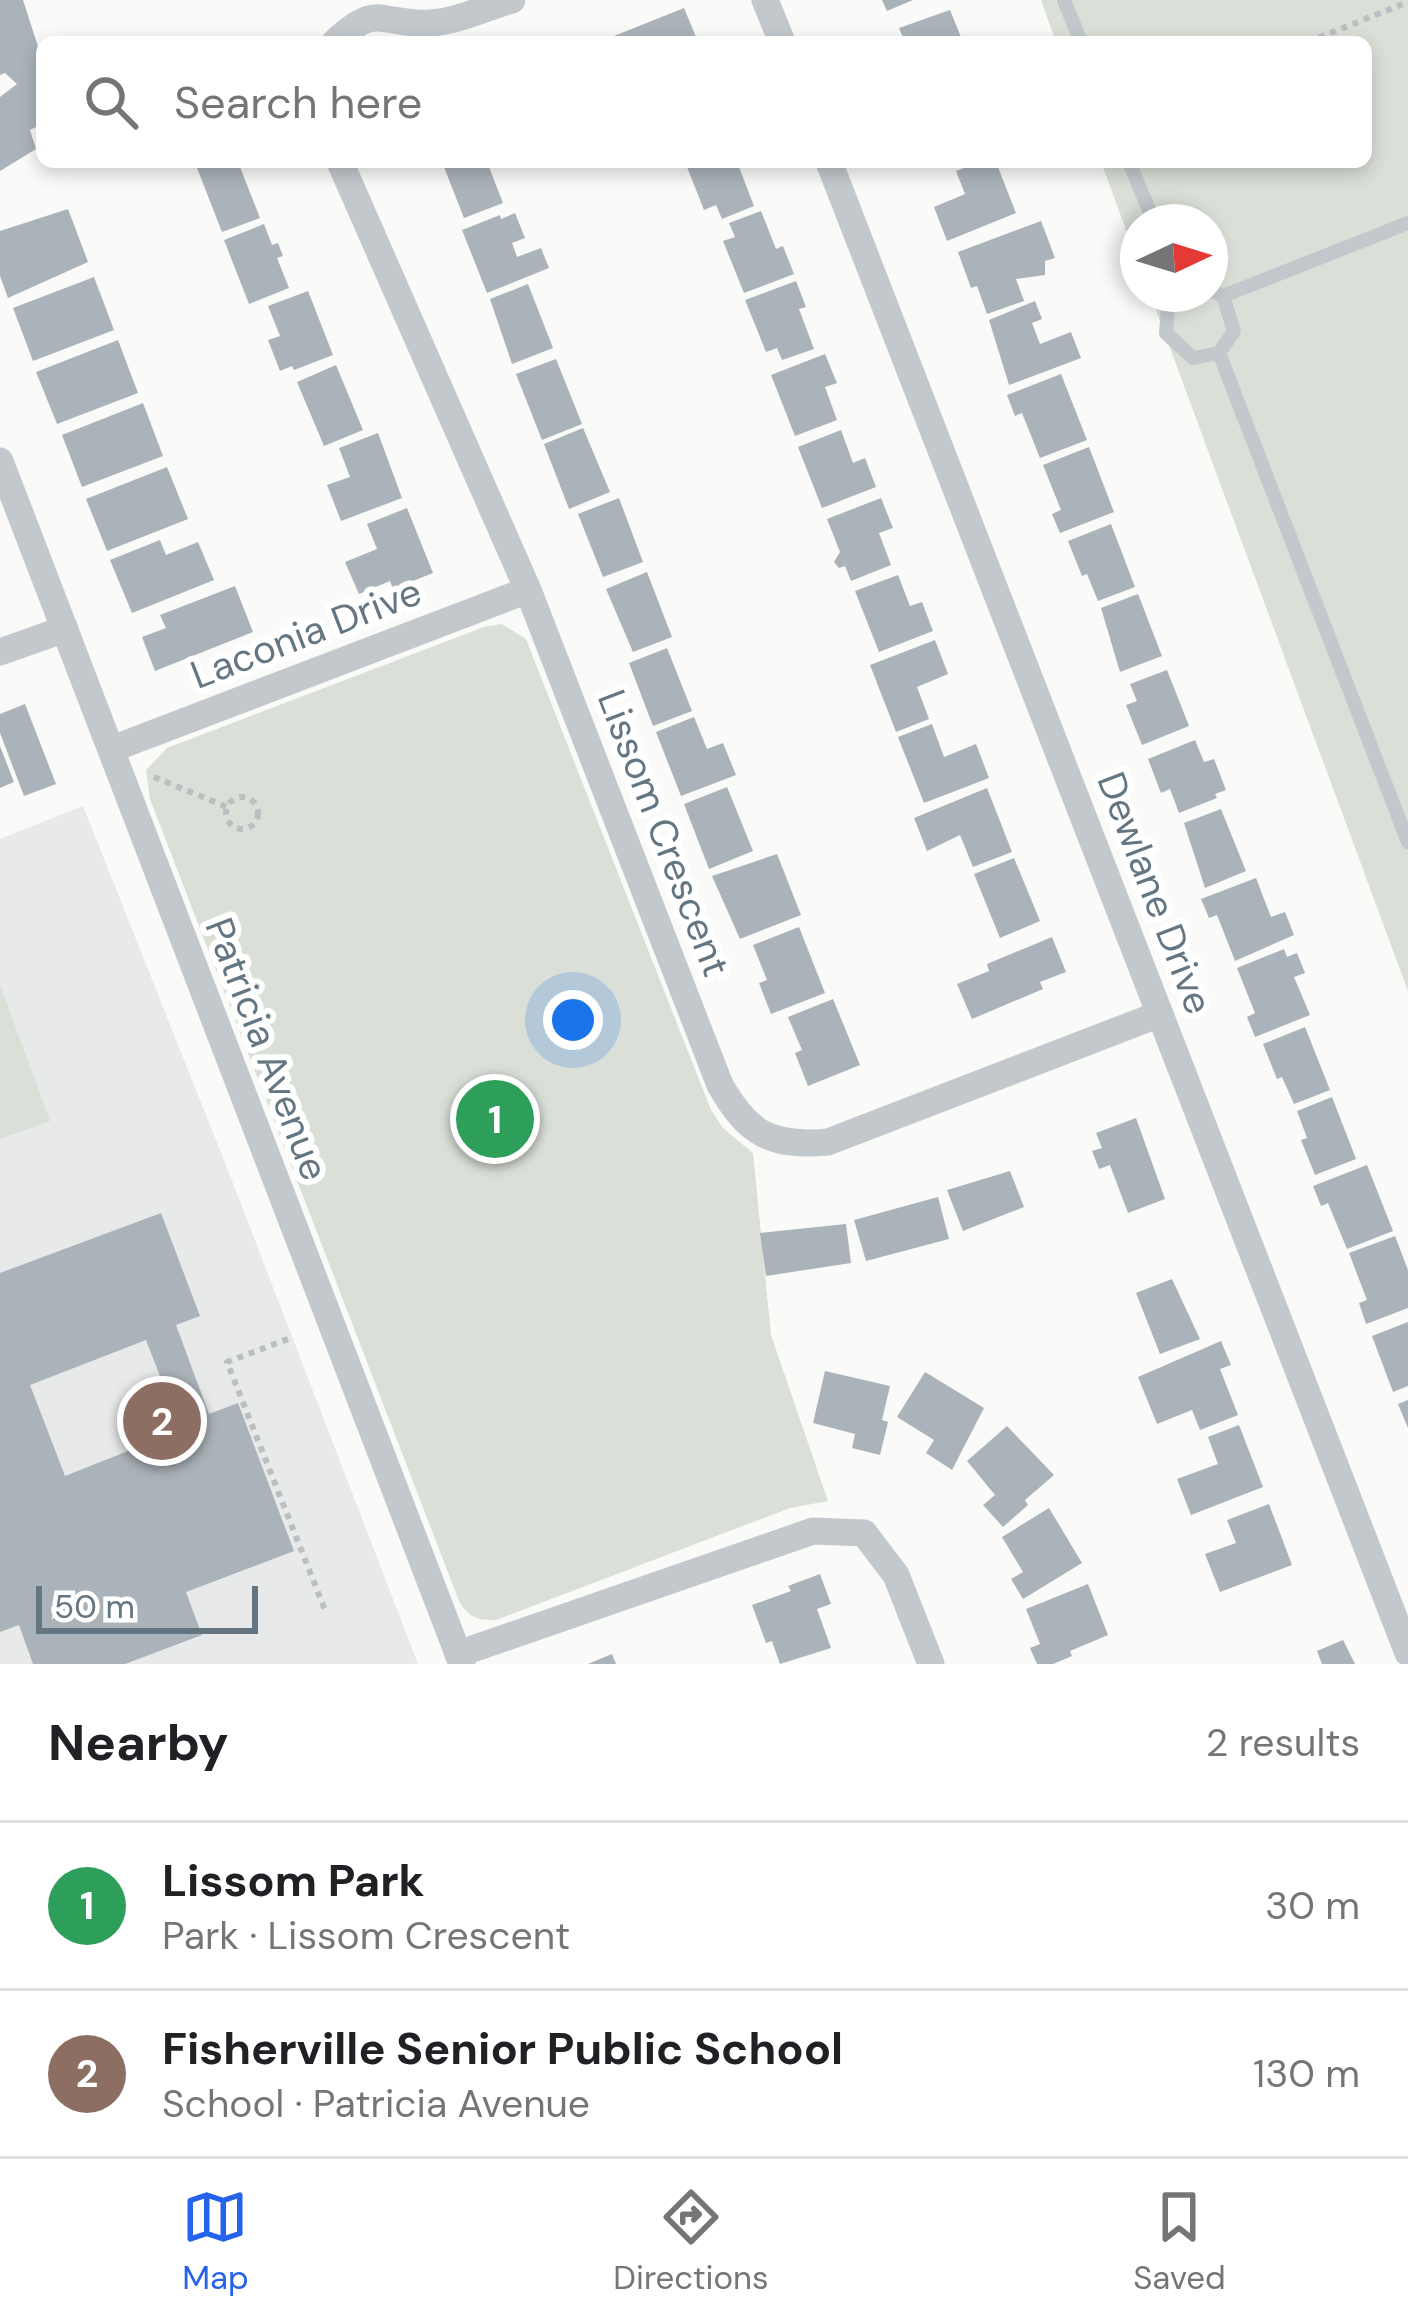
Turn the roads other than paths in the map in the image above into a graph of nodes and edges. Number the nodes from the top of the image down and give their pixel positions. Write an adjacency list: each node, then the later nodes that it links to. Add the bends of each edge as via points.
1 (512, 0): 4 (street, via 431,23 372,15)
2 (766, 0): 5 (street)
3 (1064, 0): 6 (lane)
4 (341, 36)
5 (780, 36)
6 (1079, 36)
7 (343, 168): 17 (street, Lissom Crescent)
8 (831, 168): 22 (street, Dewlane Drive)
9 (1132, 168): 10 (lane)
10 (1147, 204)
11 (1408, 223): 12 (lane)
12 (1228, 289)
13 (1168, 312): 15 (lane, via 1166,333 1193,358)
14 (1225, 312): 15 (lane, via 1234,332)
15 (1219, 353): 21 (lane)
16 (0, 460): 18 (street, Patricia Avenue)
17 (528, 590): 20 (street, Laconia Drive); 22 (street, Lissom Crescent, via 720,1084 754,1129 791,1144 829,1142)
18 (65, 629): 19 (street); 20 (street, Patricia Avenue)
19 (0, 652)
20 (112, 749): 24 (street, Patricia Avenue)
21 (1408, 842)
22 (1160, 1014): 23 (street, Dewlane Drive)
23 (1408, 1653)
24 (460, 1659): 25 (street, via 813,1532 864,1533 896,1575)
25 (931, 1664)

